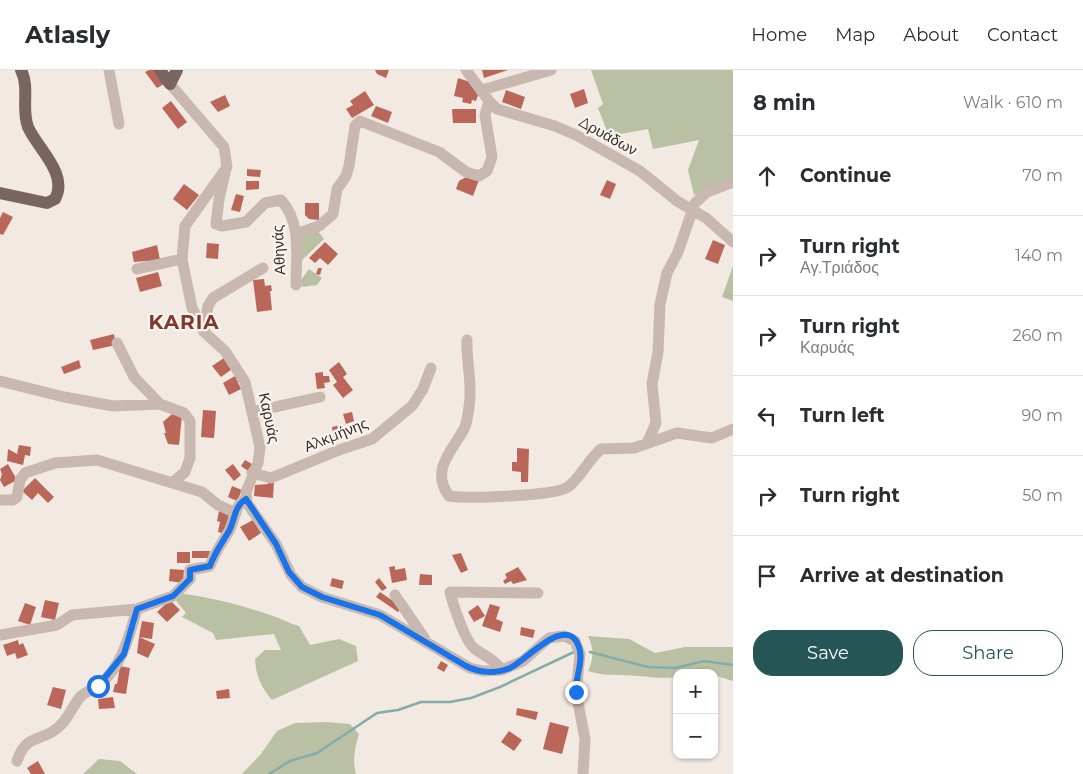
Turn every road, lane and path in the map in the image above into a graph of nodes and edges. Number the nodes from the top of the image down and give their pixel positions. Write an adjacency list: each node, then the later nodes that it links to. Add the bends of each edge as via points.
1 (21, 70): 13 (main road, via 28,126 55,173 59,188 55,199 47,203)
2 (109, 70): 10 (street)
3 (160, 70): 7 (main road)
4 (177, 70): 7 (main road)
5 (466, 70): 8 (street, Δρυάδων)
6 (551, 70): 8 (street)
7 (170, 84): 11 (street, via 224,147)
8 (482, 90): 9 (street, Δρυάδων)
9 (489, 101): 14 (street, Δρυάδων, via 501,111 570,132 640,171); 15 (street, via 485,114 492,157 484,174 471,175 439,152 360,121 355,126 348,171 337,189 333,214 319,226)
10 (119, 124)
11 (227, 167): 15 (street, Αθηνάς, via 216,224 246,222 265,203 281,200 290,210); 17 (street, Καρυάς, via 185,226)
12 (733, 182): 14 (street, via 707,192)
13 (0, 194)
14 (692, 209): 16 (street, Δρυάδων); 30 (street, via 662,293 652,384 656,423)
15 (296, 234): 20 (street, Αθηνάς)
16 (733, 242)
17 (182, 258): 19 (street); 21 (street, Καρυάς, via 192,308)
18 (263, 268): 21 (street, via 212,298)
19 (137, 270)
20 (296, 285)
21 (204, 332): 28 (street, Καρυάς, via 225,351 245,382)
22 (467, 340): 30 (street, via 470,405 466,425 453,443 443,467 443,488 449,496 562,490 577,478 601,449 634,448)
23 (117, 343): 27 (street, via 134,377)
24 (431, 368): 31 (street, Αλκμήνης, via 412,406 372,439 271,478)
25 (0, 382): 27 (street, via 113,406)
26 (320, 398): 28 (street)
27 (160, 404): 32 (street, via 184,413 190,421 189,462 185,472)
28 (252, 412): 31 (street, Καρυάς, via 260,450)
29 (733, 429): 30 (street, via 712,438 676,434)
30 (647, 443)
31 (252, 474): 33 (street, Καρυάς)
32 (172, 483): 34 (street, via 97,460 60,462 25,474 20,480 17,497); 35 (street, via 202,492 218,505)
33 (246, 499): 35 (street); 40 (street, via 276,544 289,572 302,587 322,597 373,612)
34 (0, 500)
35 (236, 513): 38 (street, via 210,566 190,570 190,579 173,596)
36 (538, 593): 41 (street, via 450,592 454,610 473,648 495,660)
37 (395, 595): 40 (street)
38 (137, 609): 39 (street, via 72,615 57,625); 42 (street, via 124,654 98,686 82,695 56,730 35,738 20,751)
39 (0, 635)
40 (425, 640): 41 (street, via 473,669)
41 (502, 670): 43 (street, via 523,661 549,638 566,636 576,642 580,654 576,692 585,739)
42 (17, 761)
43 (583, 774)

